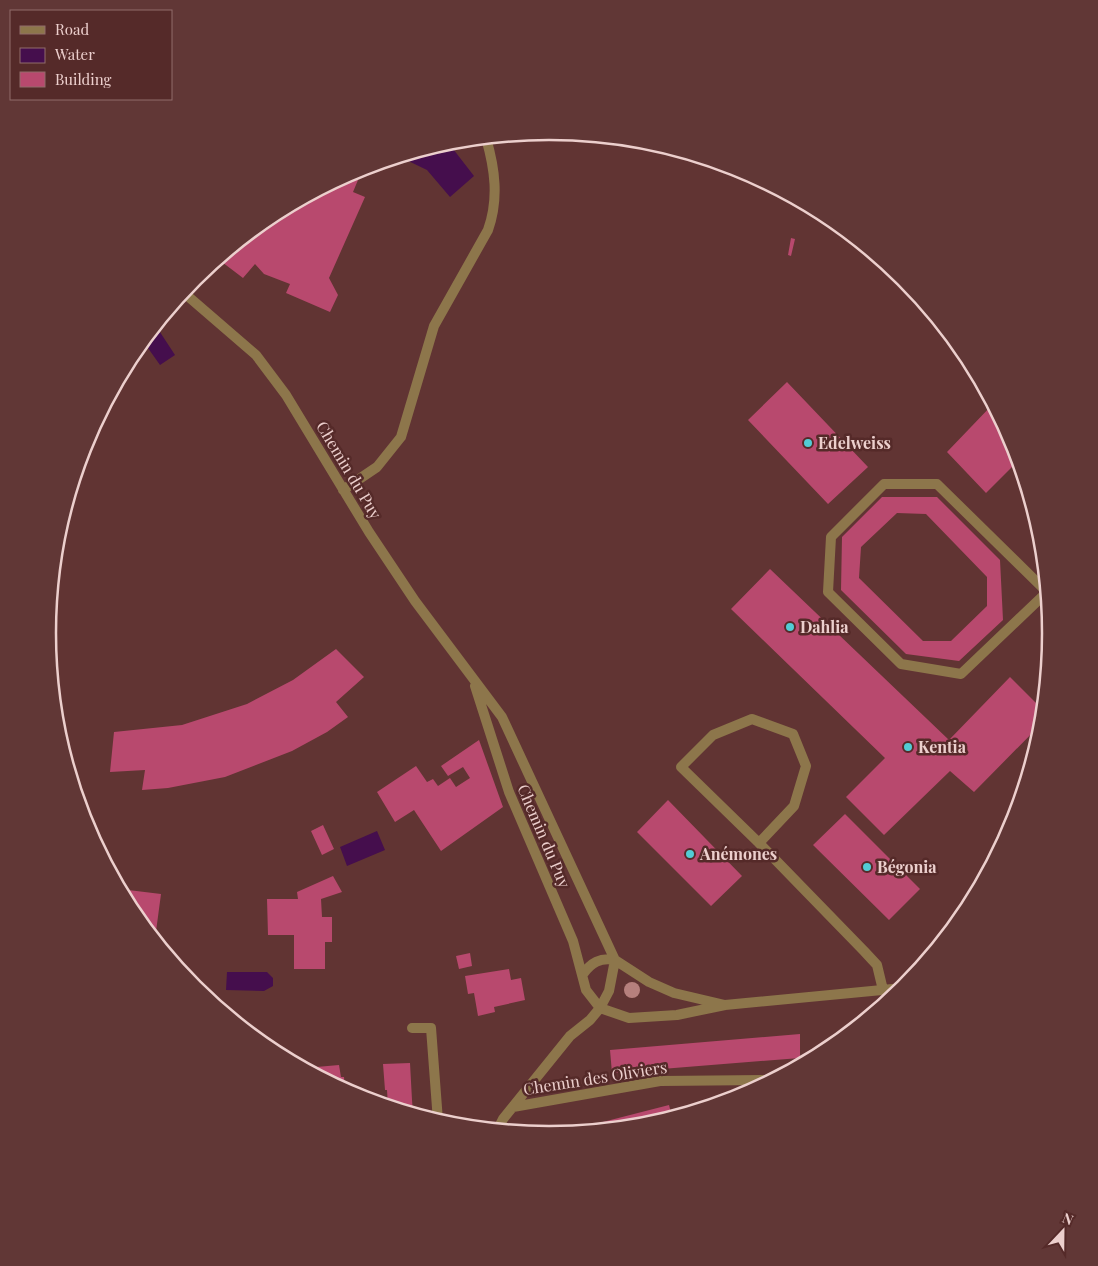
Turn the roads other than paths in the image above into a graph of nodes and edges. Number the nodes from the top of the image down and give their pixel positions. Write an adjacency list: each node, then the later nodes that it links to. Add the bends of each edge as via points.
1 (488, 144): 3 (street, via 496,190 494,215 488,230 434,326 401,437 377,467)
2 (189, 297): 3 (street, Chemin du Puy, via 256,355 286,395)
3 (343, 490): 6 (street, Chemin du Puy)
4 (1040, 587): 5 (street, via 937,484 884,484 831,537 828,592 901,664 961,674)
5 (1041, 598)
6 (473, 680): 8 (street, Chemin du Puy, via 502,717); 9 (street, Chemin du Puy, via 509,792 573,941)
7 (759, 843): 7 (street, via 794,806 806,766 793,734 752,719 713,735 680,766); 11 (street, via 877,965)
8 (614, 960): 9 (street, via 608,958 590,964); 12 (street, via 674,993); 13 (street, via 610,991)
9 (583, 974): 13 (street, Chemin du Puy, via 586,990)
10 (888, 989): 11 (street)
11 (883, 990): 12 (street)
12 (725, 1005): 13 (street, via 676,1016 629,1018)
13 (600, 1008): 16 (street, via 570,1036)
14 (412, 1028): 17 (street, via 431,1028)
15 (756, 1080): 16 (street, Chemin des Oliviers, via 660,1081)
16 (513, 1107): 18 (street)
17 (437, 1113)
18 (502, 1124)

